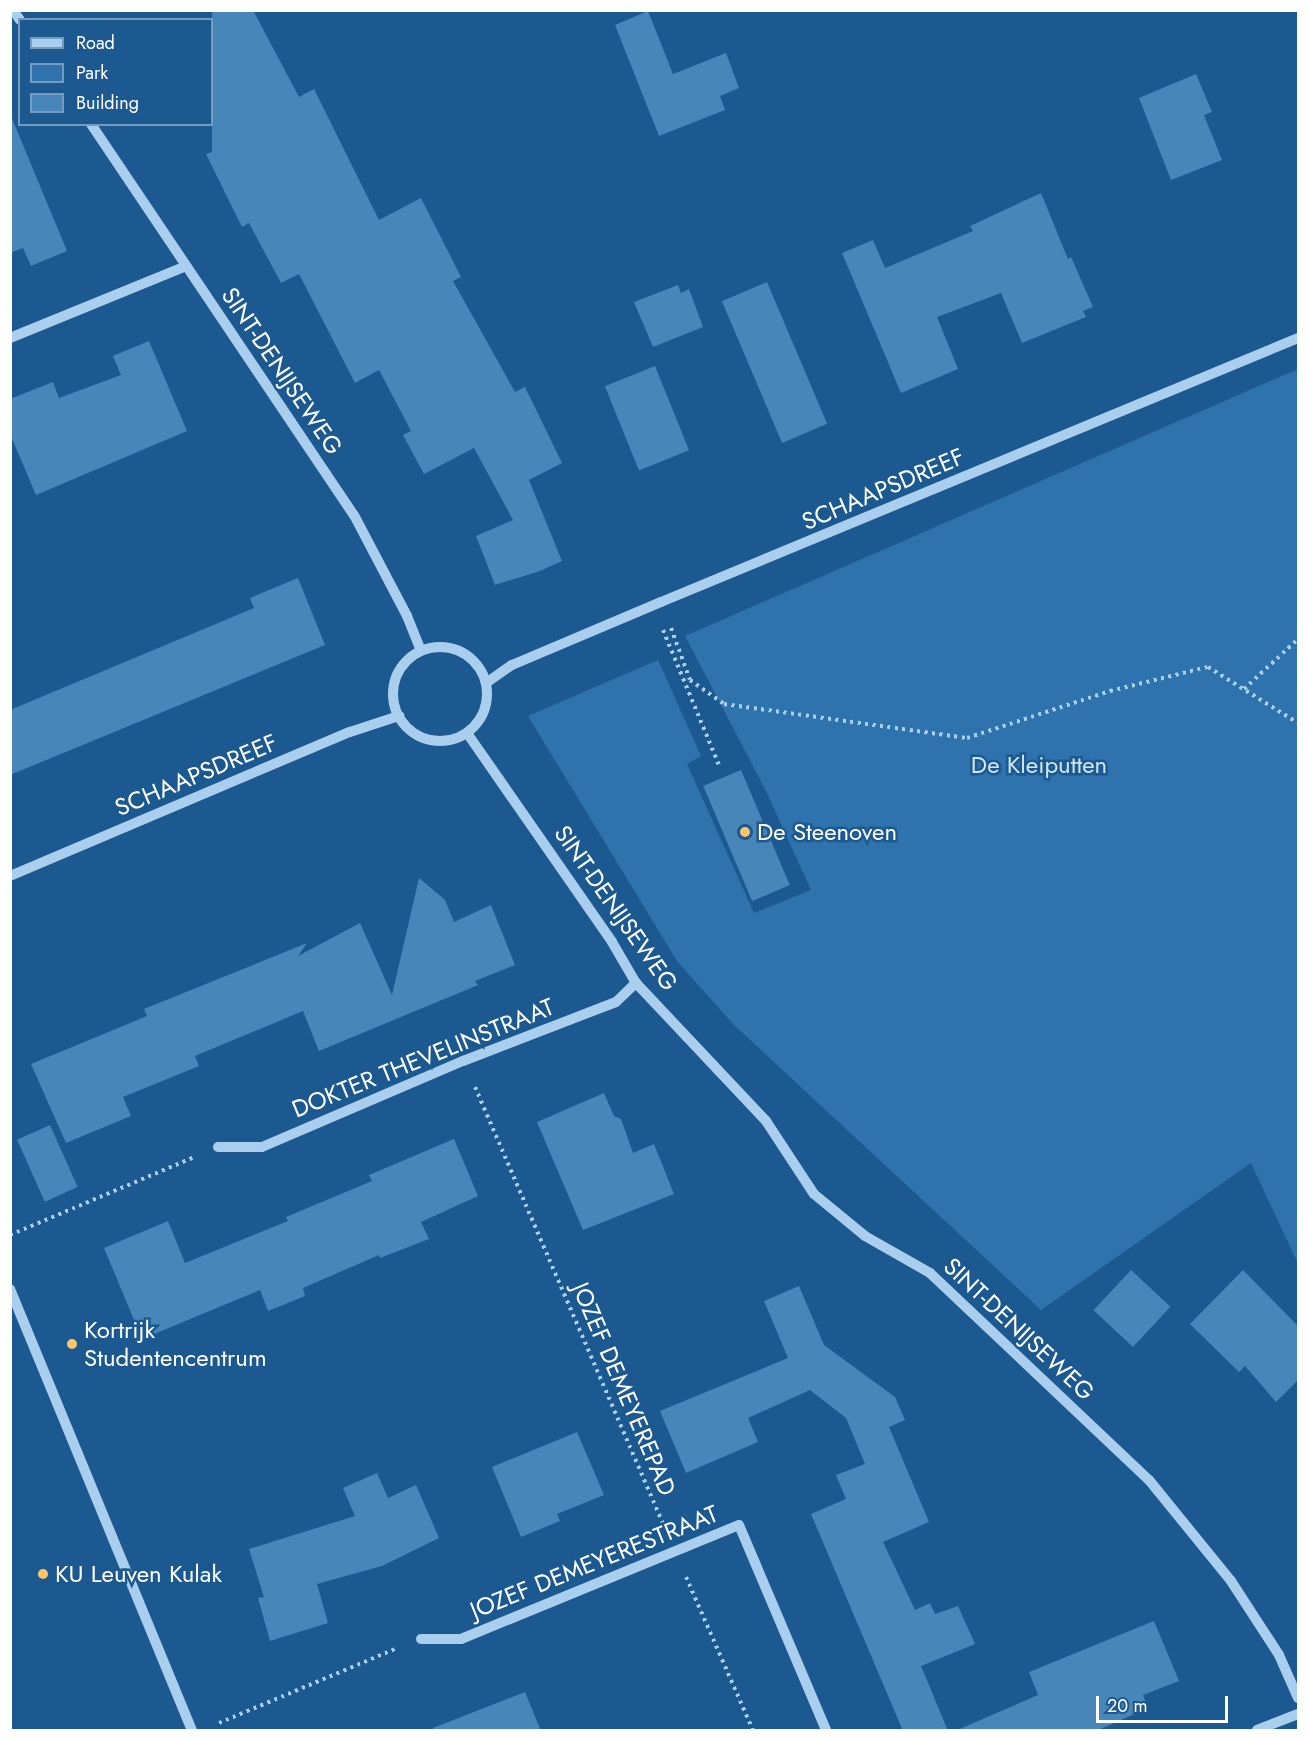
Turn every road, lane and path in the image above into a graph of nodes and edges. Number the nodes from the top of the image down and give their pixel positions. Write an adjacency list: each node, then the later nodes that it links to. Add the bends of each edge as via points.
1 (92, 126): 2 (street, SINT-DENIJSEWEG)
2 (186, 266): 3 (street); 7 (street, SINT-DENIJSEWEG, via 354,515)
3 (10, 338)
4 (1299, 338): 5 (street, SCHAAPSDREEF)
5 (657, 603): 8 (street, SCHAAPSDREEF, via 512,665); 9 (path, via 690,680 724,704 967,738 1110,691 1208,667); 13 (path)
6 (1299, 639): 9 (path)
7 (421, 651): 8 (street, via 435,646 461,652 481,670); 10 (street, via 406,661 397,676 393,694)
8 (486, 683): 12 (street, via 486,707)
9 (1244, 690): 11 (path)
10 (399, 716): 12 (street, via 411,731 433,740); 14 (street, SCHAAPSDREEF, via 350,732)
11 (1299, 723)
12 (467, 733): 15 (street, SINT-DENIJSEWEG, via 612,942)
13 (719, 765)
14 (10, 876)
15 (636, 983): 16 (street, DOKTER THEVELINSTRAAT, via 616,1002); 22 (street, SINT-DENIJSEWEG, via 766,1121 814,1194 865,1236 930,1273 1149,1480 1231,1581 1279,1654)
16 (463, 1061): 17 (street, DOKTER THEVELINSTRAAT, via 262,1147); 20 (path, JOZEF DEMEYEREPAD)
17 (218, 1147): 18 (path)
18 (10, 1235)
19 (10, 1289): 25 (street)
20 (675, 1551): 21 (street, JOZEF DEMEYERESTRAAT, via 461,1639); 26 (path, JOZEF DEMEYEREPAD); 27 (street, JOZEF DEMEYERESTRAAT, via 740,1525)
21 (421, 1639): 24 (path)
22 (1299, 1698)
23 (1299, 1714): 28 (street)
24 (209, 1727)
25 (192, 1731)
26 (753, 1731)
27 (826, 1731)
28 (1257, 1731)

